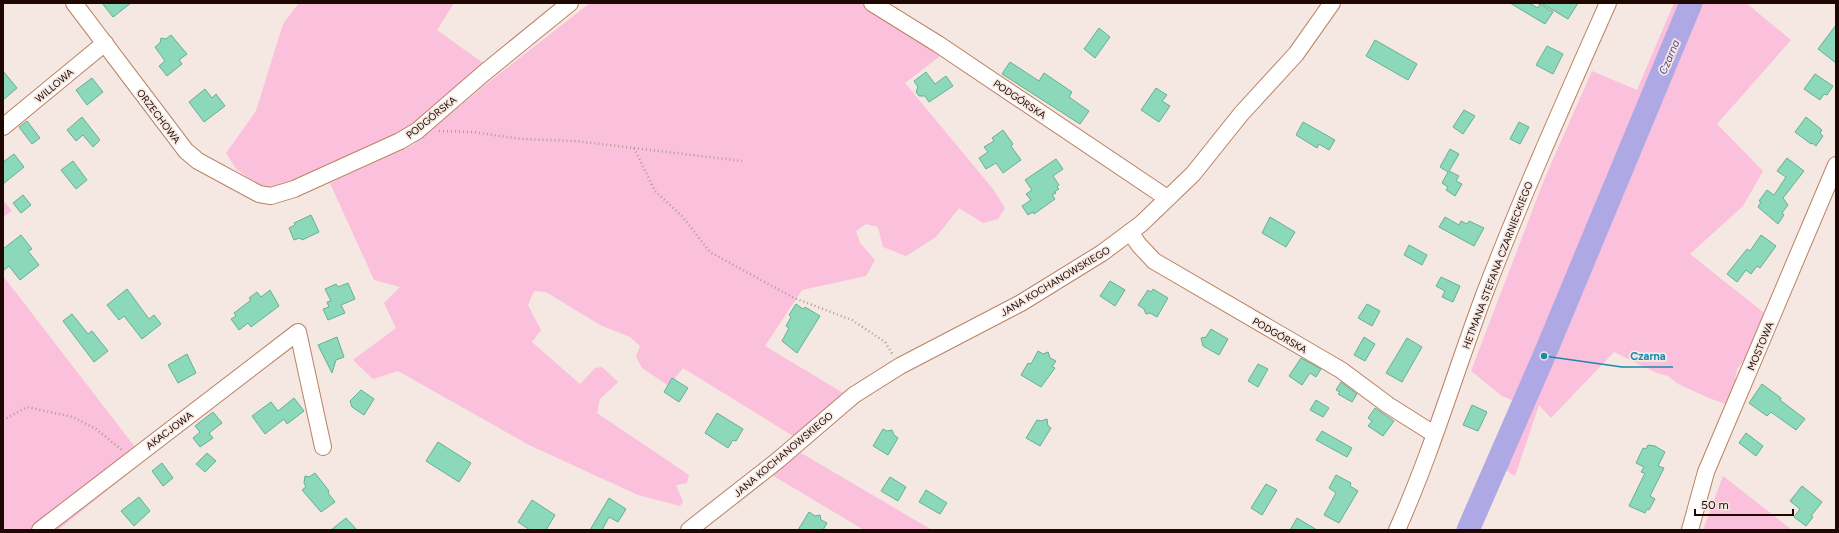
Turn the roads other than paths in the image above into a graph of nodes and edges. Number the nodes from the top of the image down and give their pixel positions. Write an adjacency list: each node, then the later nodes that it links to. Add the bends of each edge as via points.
1 (74, 3): 6 (street, ORZECHOWA)
2 (570, 3): 9 (street, PODGÓRSKA, via 484,72 417,131 294,189)
3 (872, 3): 10 (street, PODGÓRSKA, via 938,44)
4 (1332, 3): 10 (street, JANA KOCHANOWSKIEGO, via 1296,54 1241,114 1193,174)
5 (1608, 3): 12 (street, HETMANA STEFANA CZARNIECKIEGO, via 1536,164 1484,295)
6 (105, 43): 7 (street, WILLOWA); 9 (street, ORZECHOWA, via 186,151 198,161 259,194)
7 (3, 127)
8 (1836, 165): 17 (street, MOSTOWA, via 1706,472)
9 (271, 196)
10 (1167, 198): 11 (street, JANA KOCHANOWSKIEGO)
11 (1130, 232): 12 (street, PODGÓRSKA, via 1154,261 1341,370 1388,405); 15 (street, JANA KOCHANOWSKIEGO, via 1102,253 1021,303 900,366 854,395 777,461)
12 (1434, 434): 16 (street, HETMANA STEFANA CZARNIECKIEGO)
13 (323, 447): 14 (street, AKACJOWA, via 298,332)
14 (40, 530)
15 (689, 530)
16 (1397, 530)
17 (1690, 530)

